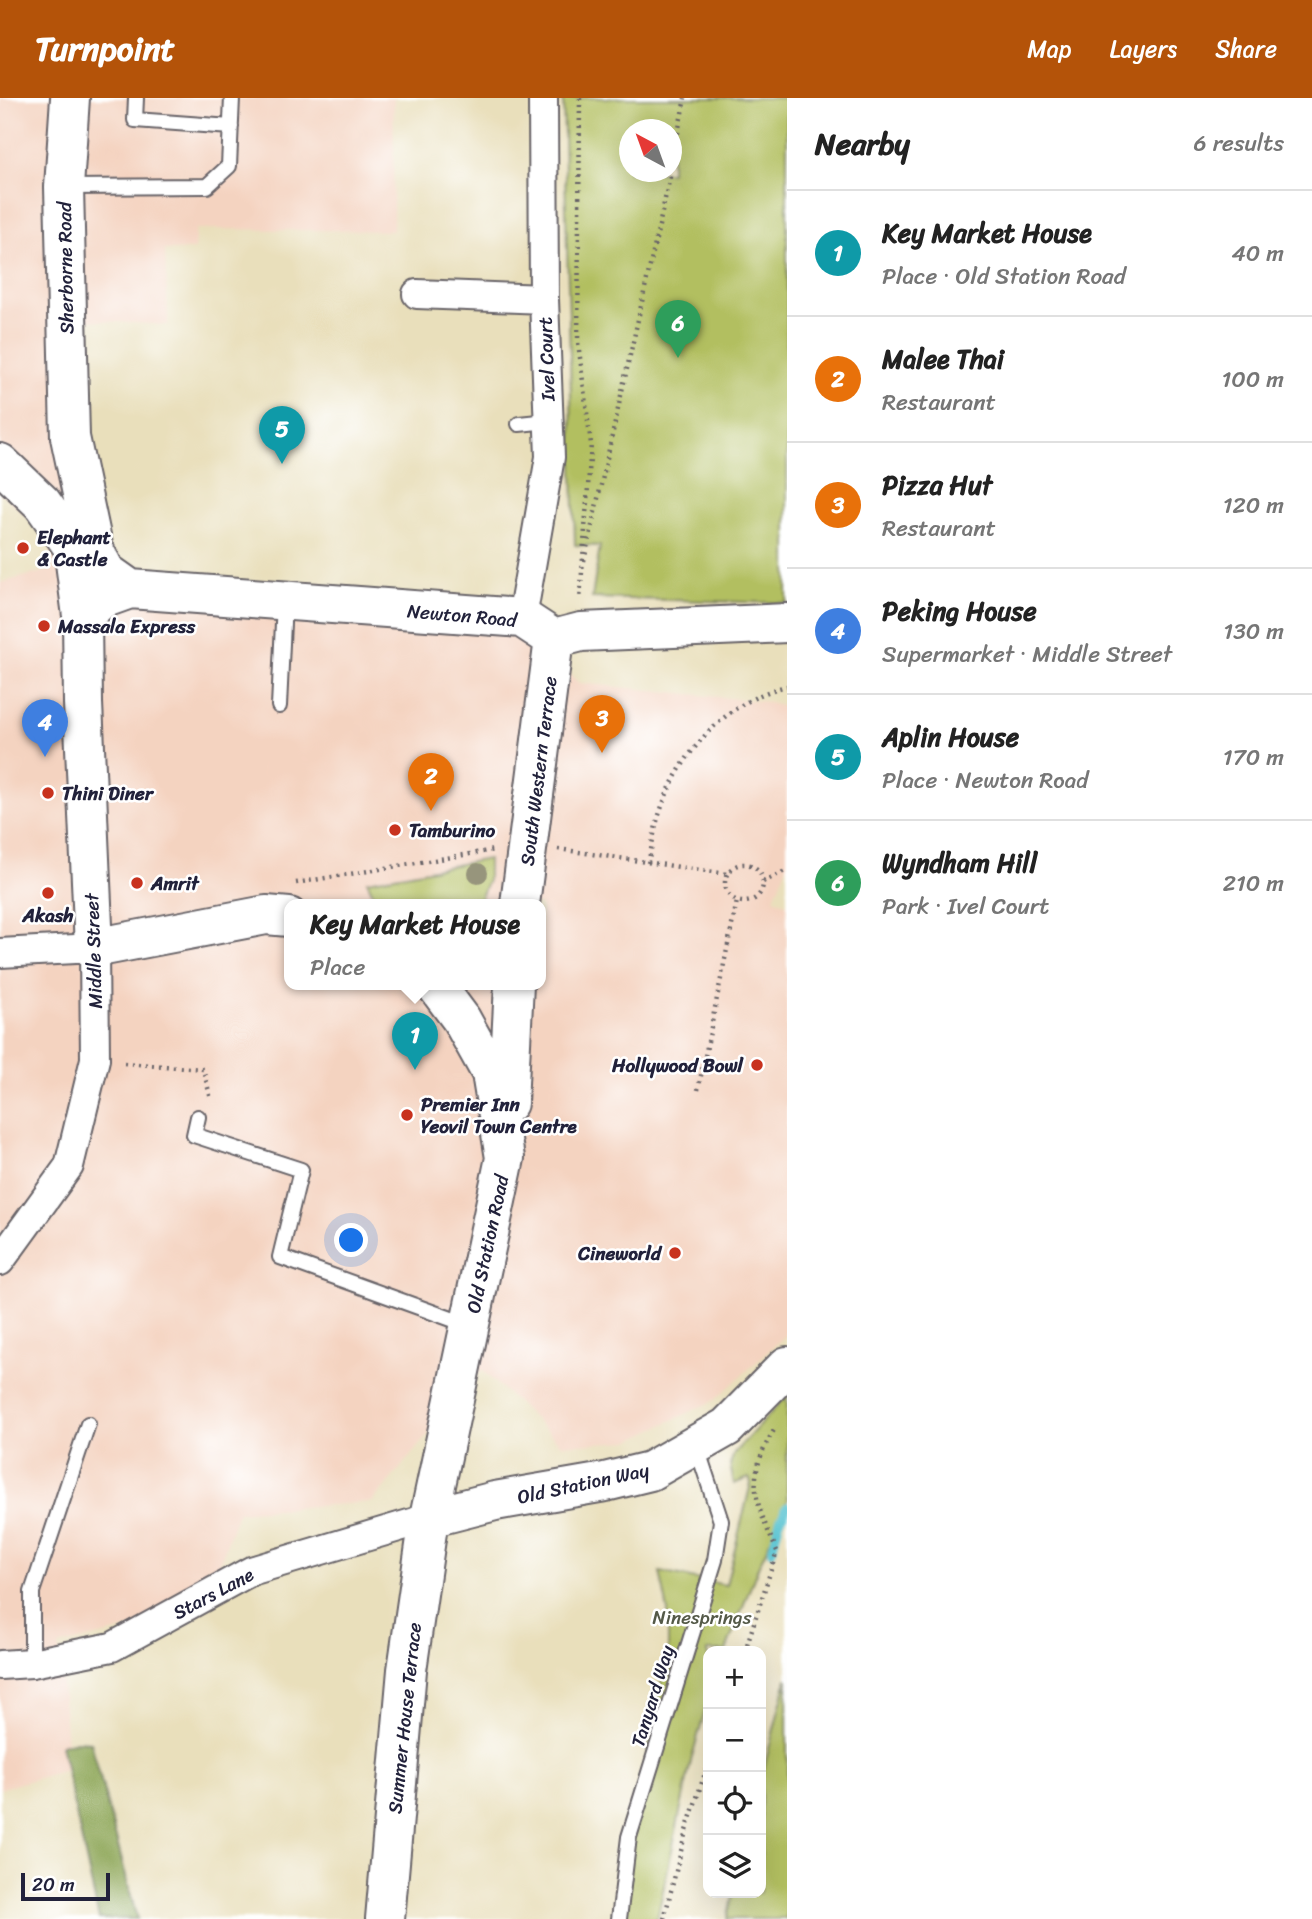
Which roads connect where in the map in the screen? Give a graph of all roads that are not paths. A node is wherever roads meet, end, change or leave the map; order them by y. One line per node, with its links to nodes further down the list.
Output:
1 (70, 98): 6 (street, Sherborne Road)
2 (136, 98): 5 (lane)
3 (232, 98): 5 (lane)
4 (543, 98): 8 (street, Ivel Court)
5 (231, 127): 6 (lane)
6 (64, 187): 11 (street, Sherborne Road)
7 (417, 294): 8 (street)
8 (544, 299): 9 (street, Ivel Court)
9 (548, 421): 10 (lane); 16 (street, Ivel Court)
10 (519, 424)
11 (69, 437): 12 (street); 13 (street, Sherborne Road)
12 (4, 466): 15 (street, Middle Street)
13 (130, 589): 14 (street, Newton Road); 15 (street)
14 (285, 601): 16 (street, Newton Road); 19 (lane)
15 (82, 616): 22 (street, Middle Street)
16 (522, 618): 18 (street, Newton Road)
17 (787, 623): 18 (street)
18 (568, 635): 20 (street, South Western Terrace)
19 (279, 706)
20 (521, 899)
21 (284, 904): 22 (street)
22 (94, 948): 23 (street); 28 (street, Middle Street)
23 (0, 953)
24 (439, 990): 27 (street, Old Station Road)
25 (514, 990): 27 (street)
26 (198, 1117): 29 (lane)
27 (505, 1158): 29 (street, Old Station Road)
28 (0, 1261)
29 (470, 1325): 33 (street, Old Station Road)
30 (787, 1366): 32 (street, Old Station Way)
31 (88, 1424): 34 (lane)
32 (696, 1447): 33 (street, Old Station Way); 37 (lane, Tanyard Way)
33 (429, 1518): 34 (street, Stars Lane); 36 (street, Summer House Terrace)
34 (32, 1663): 35 (street, Stars Lane)
35 (0, 1665)
36 (385, 1919)
37 (619, 1919)

